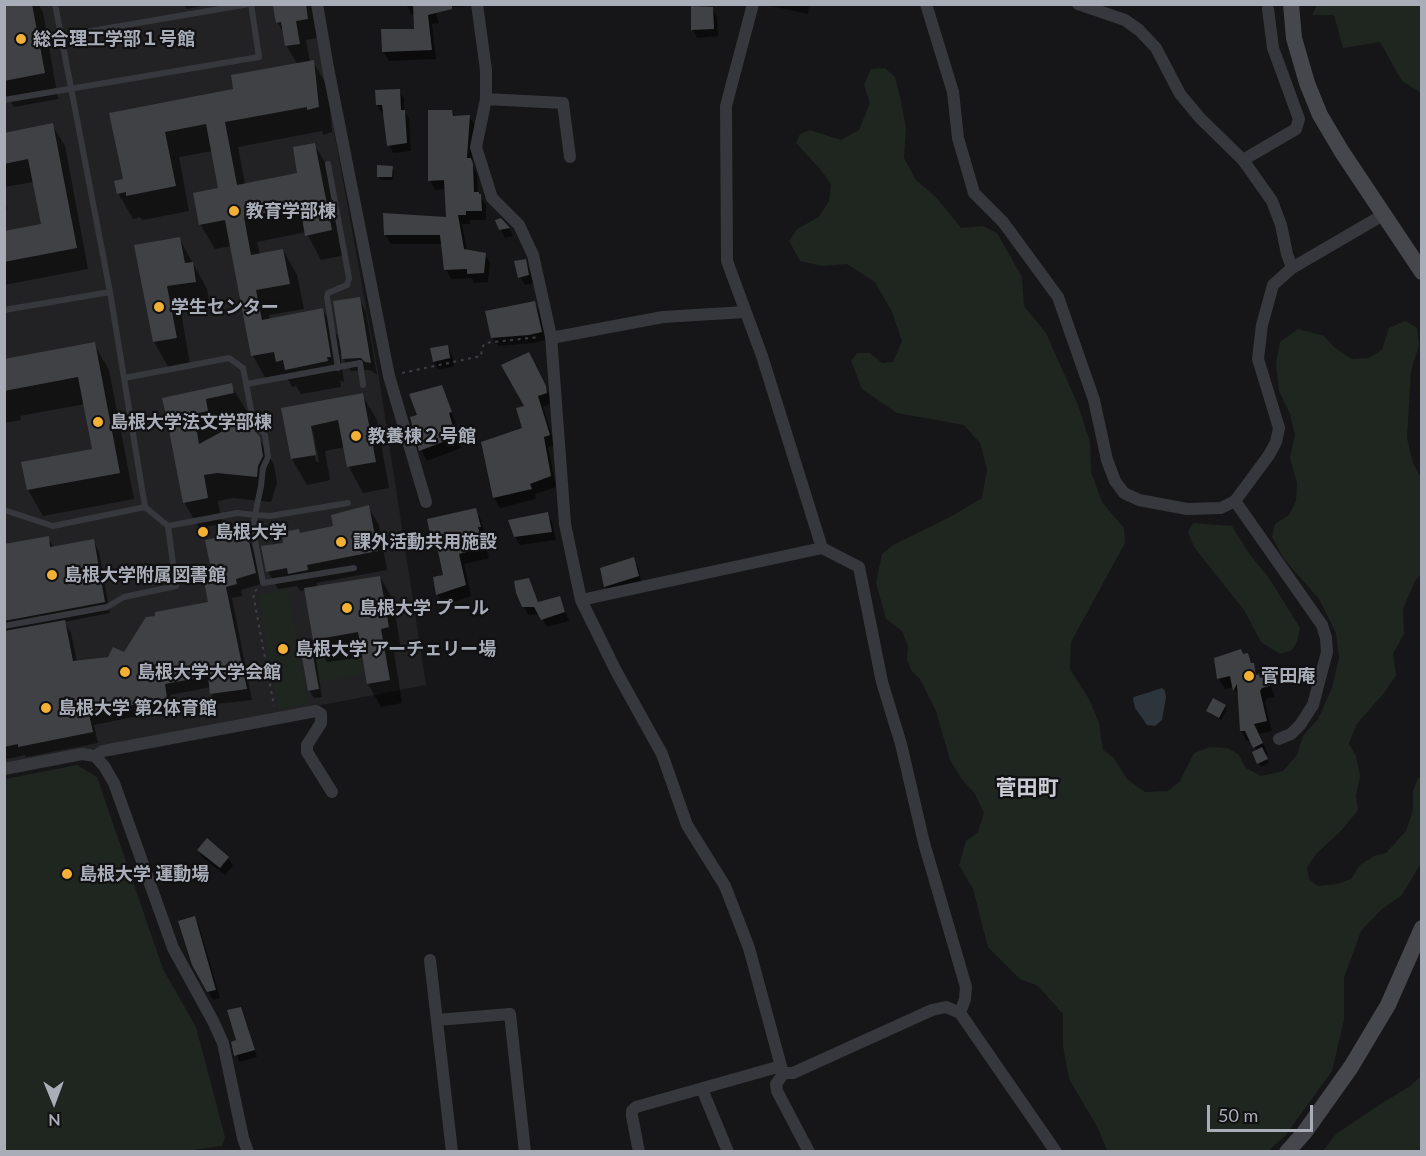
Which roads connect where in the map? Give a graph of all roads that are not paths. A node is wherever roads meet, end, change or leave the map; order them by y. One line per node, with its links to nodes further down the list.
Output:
1 (56, 4): 10 (lane)
2 (250, 4): 10 (lane); 11 (lane)
3 (317, 4): 29 (street)
4 (477, 4): 12 (street)
5 (753, 4): 22 (street)
6 (926, 4): 28 (street)
7 (1078, 4): 15 (street)
8 (1291, 4): 17 (street)
9 (1268, 9): 15 (street)
10 (62, 36): 11 (lane)
11 (72, 88): 13 (lane); 20 (lane)
12 (486, 99): 14 (street); 23 (street)
13 (4, 100)
14 (570, 157)
15 (1244, 160): 18 (street)
16 (328, 164): 24 (lane)
17 (1383, 215): 18 (street); 19 (street)
18 (1292, 268): 28 (street)
19 (1422, 272)
20 (110, 292): 21 (lane); 25 (lane)
21 (4, 310)
22 (745, 312): 23 (street); 35 (street)
23 (551, 337): 37 (street)
24 (338, 368): 26 (lane); 27 (lane)
25 (124, 378): 26 (lane); 31 (lane)
26 (247, 384): 33 (lane)
27 (363, 385)
28 (1235, 501): 39 (street)
29 (426, 502)
30 (348, 503): 33 (lane)
31 (145, 507): 32 (lane); 34 (lane)
32 (4, 510)
33 (255, 515): 34 (lane); 36 (lane)
34 (168, 526): 38 (lane)
35 (822, 548): 37 (street); 45 (street)
36 (354, 568)
37 (581, 600): 47 (street)
38 (4, 626)
39 (1279, 739)
40 (95, 756): 41 (street); 42 (street); 49 (street)
41 (4, 769)
42 (332, 792)
43 (1422, 928): 56 (street)
44 (430, 960): 46 (street)
45 (960, 1013): 47 (street); 55 (street)
46 (437, 1020): 50 (street); 51 (street)
47 (782, 1069): 48 (street); 54 (street)
48 (702, 1089): 52 (street); 53 (street)
49 (248, 1152)
50 (452, 1152)
51 (525, 1152)
52 (639, 1152)
53 (728, 1152)
54 (809, 1152)
55 (1056, 1152)
56 (1287, 1152)

